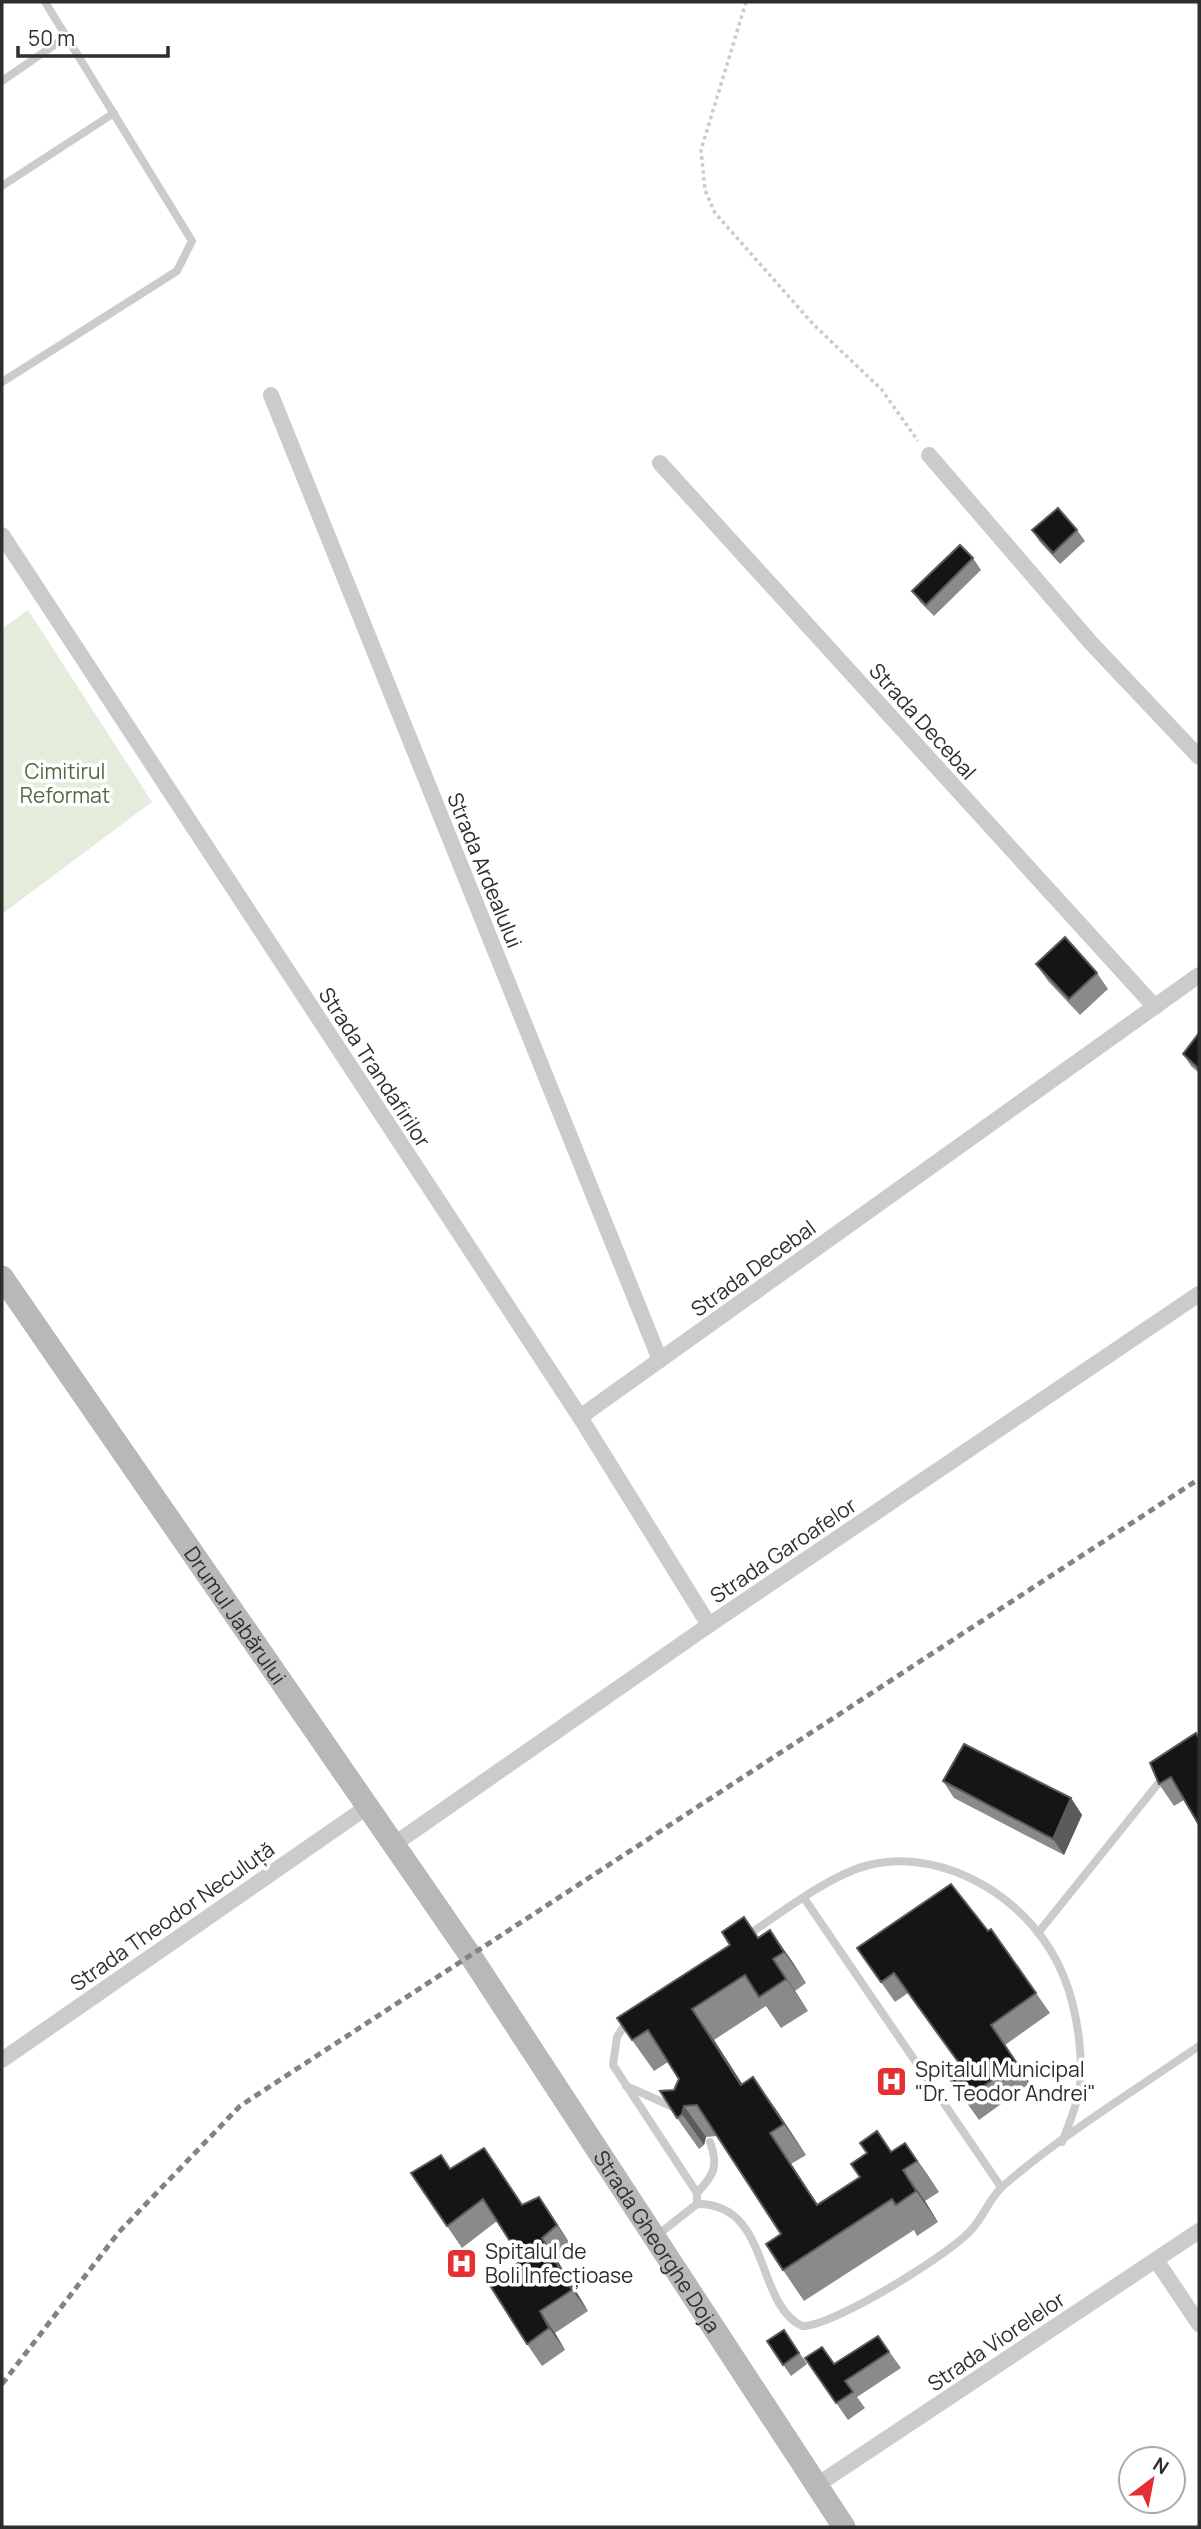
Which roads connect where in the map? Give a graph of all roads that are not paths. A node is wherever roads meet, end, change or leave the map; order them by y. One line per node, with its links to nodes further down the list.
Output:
1 (45, 2): 2 (lane)
2 (66, 37): 3 (lane); 4 (lane)
3 (2, 81)
4 (114, 113): 5 (lane); 6 (lane)
5 (2, 186)
6 (2, 382)
7 (271, 395): 16 (street, Strada Ardealului)
8 (929, 455): 11 (street)
9 (660, 463): 13 (street, Strada Decebal)
10 (2, 536): 17 (street, Strada Trandafirilor)
11 (1199, 757)
12 (1199, 975): 13 (street, Strada Decebal)
13 (1155, 1007): 16 (street, Strada Decebal)
14 (2, 1277): 20 (main road, Drumul Jabărului)
15 (1199, 1294): 18 (street, Strada Garoafelor)
16 (660, 1360): 17 (street, Strada Decebal)
17 (580, 1417): 18 (street, Strada Trandafirilor)
18 (709, 1625): 21 (street, Strada Garoafelor)
19 (1174, 1763): 23 (lane)
20 (366, 1807): 21 (main road, Drumul Jabărului); 28 (street, Strada Theodor Neculuță)
21 (393, 1846): 25 (main road, Drumul Jabărului)
22 (804, 1898): 23 (lane); 24 (lane); 33 (lane)
23 (1038, 1933): 32 (lane)
24 (735, 1943)
25 (470, 1955): 37 (main road, Strada Gheorghe Doja)
26 (633, 2011): 29 (lane)
27 (1199, 2046): 32 (lane)
28 (2, 2060)
29 (626, 2086): 30 (lane); 34 (lane)
30 (693, 2116)
31 (710, 2142): 34 (lane)
32 (1062, 2142): 33 (lane)
33 (1000, 2187): 35 (lane)
34 (697, 2193): 35 (lane)
35 (697, 2204): 37 (lane)
36 (1199, 2231): 38 (street, Strada Viorelelor)
37 (655, 2238): 40 (main road, Strada Gheorghe Doja)
38 (1156, 2260): 39 (street); 40 (street, Strada Viorelelor)
39 (1199, 2324)
40 (817, 2485): 41 (main road, Strada Gheorghe Doja)
41 (844, 2527)

